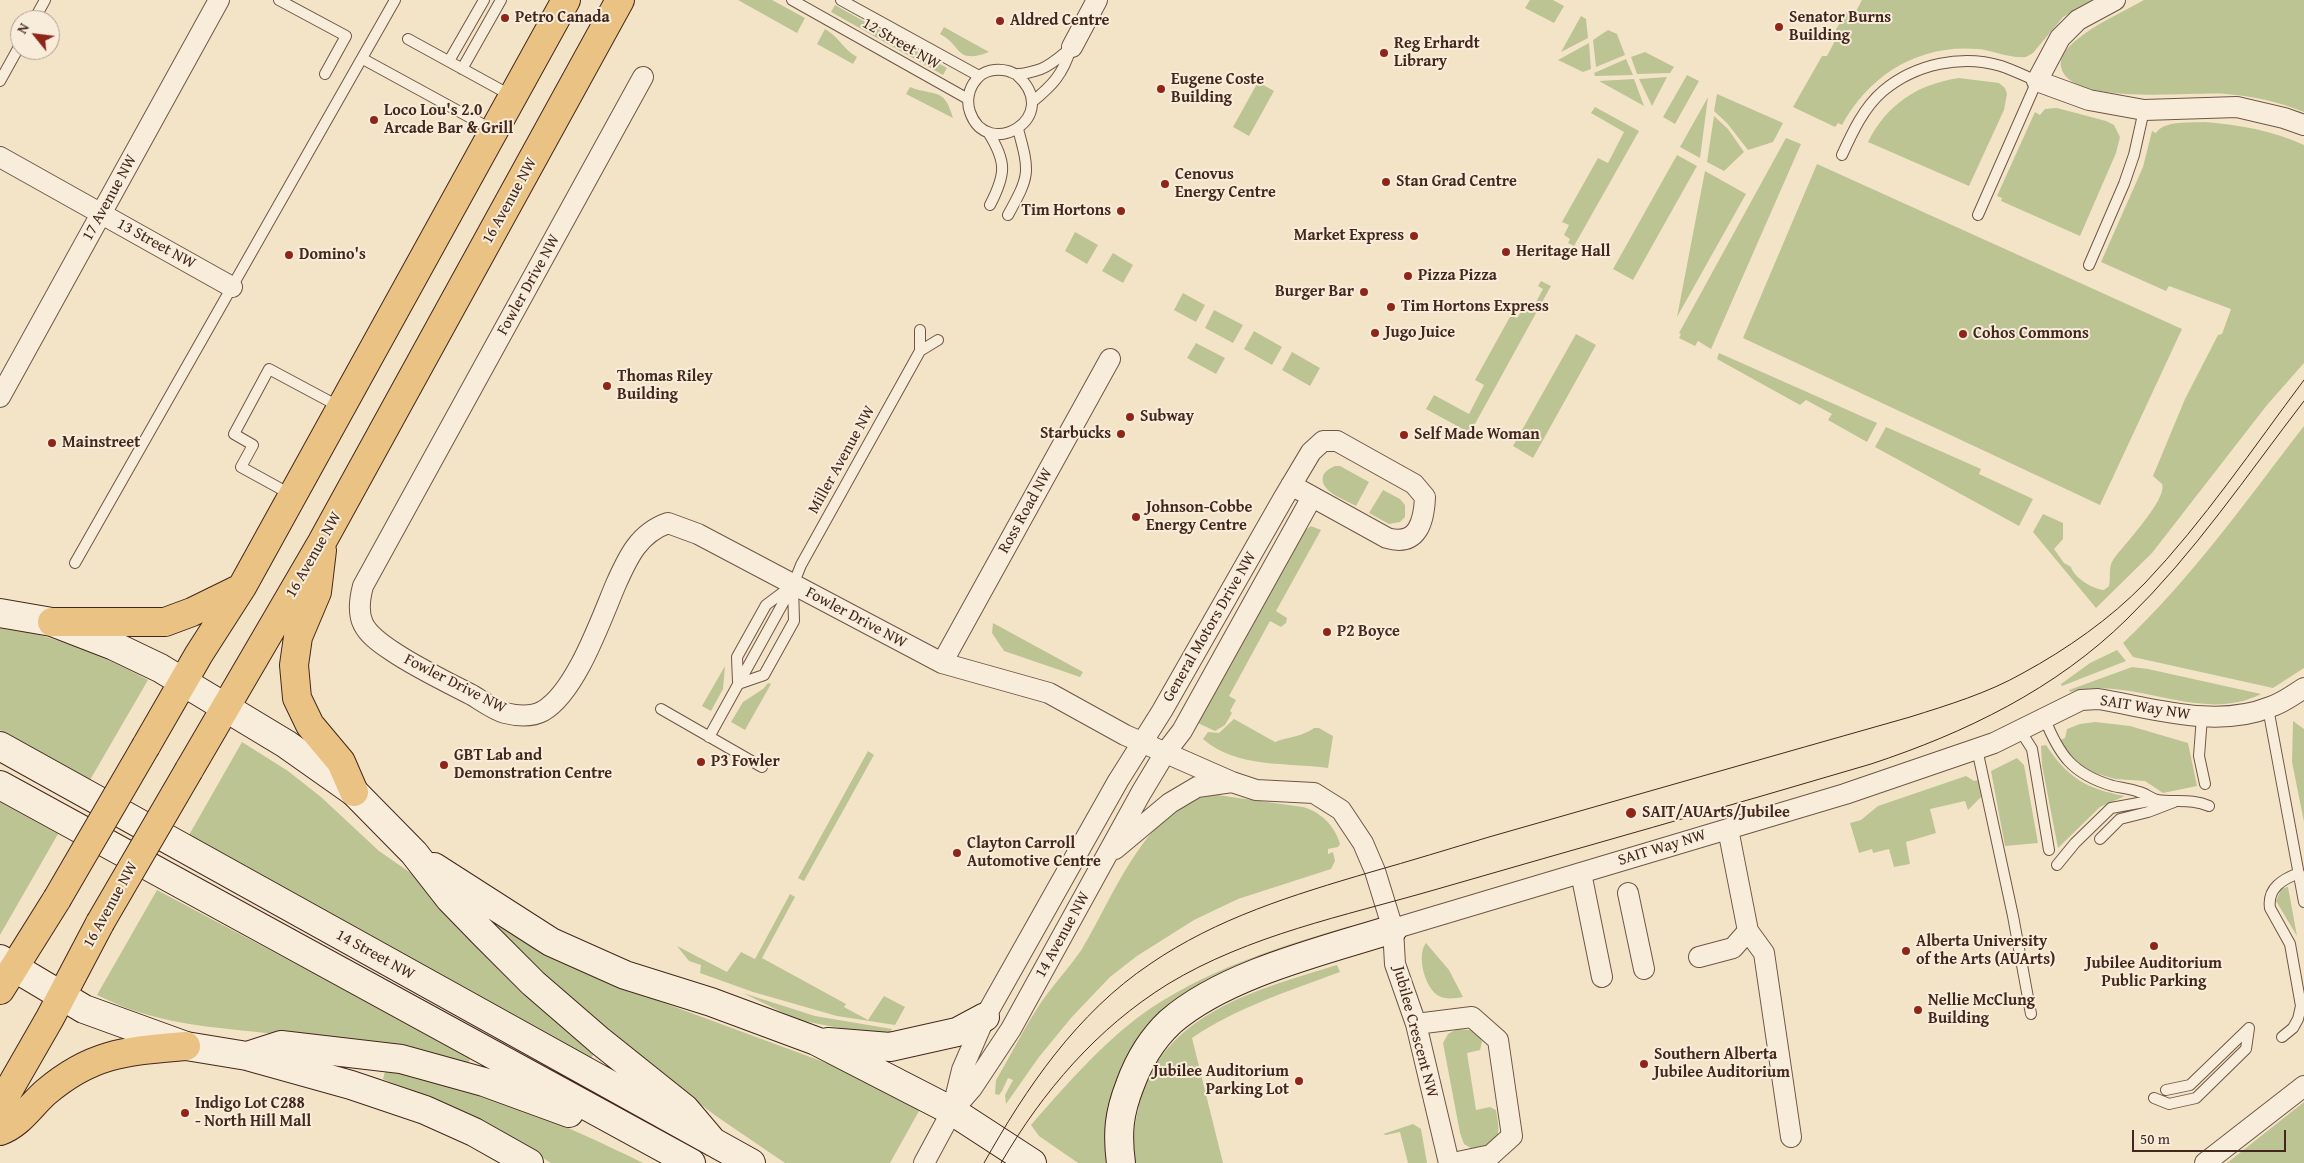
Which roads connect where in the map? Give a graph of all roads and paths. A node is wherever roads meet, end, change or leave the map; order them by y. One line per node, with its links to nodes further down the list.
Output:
1 (219, 0): 35 (street, 17 Avenue NW)
2 (279, 0): 18 (lane)
3 (395, 0): 14 (lane)
4 (484, 0): 16 (lane)
5 (502, 0): 17 (lane)
6 (566, 0): 24 (highway)
7 (620, 0): 49 (highway, 16 Avenue NW)
8 (792, 0): 25 (lane, 12 Street NW)
9 (841, 0): 20 (lane, 12 Street NW)
10 (1097, 0): 13 (street)
11 (2115, 0): 22 (street)
12 (408, 39): 16 (lane)
13 (1072, 47): 19 (lane); 26 (lane)
14 (363, 59): 30 (lane); 39 (lane)
15 (11, 60): 23 (lane)
16 (449, 61): 17 (lane)
17 (462, 68): 24 (lane)
18 (325, 74)
19 (1017, 75): 20 (lane); 26 (lane)
20 (979, 76): 25 (lane)
21 (643, 77): 51 (street, Fowler Drive NW)
22 (2037, 80): 27 (street); 32 (lane); 37 (lane)
23 (0, 81)
24 (513, 96): 30 (highway)
25 (968, 99): 31 (lane)
26 (1032, 102): 29 (lane)
27 (2144, 110): 28 (street); 38 (lane)
28 (2304, 125)
29 (1018, 129): 31 (lane); 36 (lane)
30 (494, 130): 45 (highway)
31 (988, 132): 34 (lane)
32 (1842, 155)
33 (0, 158): 35 (street, 13 Street NW)
34 (990, 205)
35 (102, 213): 39 (street, 13 Street NW); 44 (street, 17 Avenue NW)
36 (1008, 215)
37 (1978, 215)
38 (2089, 264)
39 (232, 287): 50 (lane)
40 (920, 330): 42 (lane, Miller Avenue NW)
41 (938, 340): 42 (lane, Miller Avenue NW)
42 (920, 351): 51 (lane, Miller Avenue NW)
43 (1110, 359): 55 (street, Ross Road NW)
44 (0, 396)
45 (341, 408): 47 (highway); 47 (lane)
46 (1291, 485): 48 (street, General Motors Drive NW); 48 (street, General Motors Drive NW); 66 (street, General Motors Drive NW)
47 (292, 496): 52 (highway)
48 (1312, 497): 69 (street, General Motors Drive NW)
49 (322, 542): 59 (highway, 16 Avenue NW); 74 (highway)
50 (75, 563)
51 (793, 585): 55 (street, Fowler Drive NW); 57 (lane); 57 (lane)
52 (242, 587): 54 (highway); 56 (highway)
53 (0, 613): 54 (main road)
54 (52, 622): 56 (main road)
55 (942, 663): 66 (street, Fowler Drive NW)
56 (183, 681): 59 (main road); 91 (highway, bridge)
57 (738, 684): 65 (lane)
58 (2304, 688): 60 (street, SAIT Way NW)
59 (226, 707): 74 (main road); 95 (highway, 16 Avenue NW, bridge)
60 (2268, 708): 62 (street, SAIT Way NW); 85 (lane)
61 (661, 709): 65 (lane)
62 (2202, 716): 63 (street, SAIT Way NW); 72 (lane)
63 (2044, 717): 64 (street, SAIT Way NW); 75 (lane)
64 (2020, 730): 68 (street, SAIT Way NW); 80 (lane)
65 (709, 737): 70 (lane)
66 (1141, 742): 69 (street); 97 (street, 14 Avenue NW)
67 (0, 746): 111 (main road, 14 Street NW)
68 (1977, 749): 78 (street, SAIT Way NW); 96 (lane)
69 (1165, 753): 71 (street); 82 (street, 14 Avenue NW)
70 (762, 767)
71 (1232, 782): 82 (street); 88 (street)
72 (2205, 784)
73 (0, 785): 108 (main road, 14 Street NW)
74 (354, 792): 81 (main road)
75 (2155, 800): 76 (lane); 83 (lane)
76 (2177, 800): 77 (lane); 79 (lane)
77 (2209, 806)
78 (1728, 829): 84 (street, SAIT Way NW); 89 (street)
79 (2100, 839)
80 (2049, 850)
81 (414, 854): 100 (main road); 111 (main road)
82 (1105, 857): 107 (street, 14 Avenue NW)
83 (2057, 865)
84 (1582, 872): 88 (street, SAIT Way NW); 93 (street)
85 (2299, 874): 87 (lane); 99 (lane)
86 (1628, 893): 92 (street)
87 (2304, 902)
88 (1393, 929): 98 (street, Jubilee Crescent NW); 117 (main road)
89 (1748, 930): 90 (street); 110 (street)
90 (1699, 957)
91 (8, 963): 94 (highway); 95 (main road)
92 (1644, 968)
93 (1602, 978)
94 (0, 990)
95 (62, 996): 101 (main road); 106 (highway, 16 Avenue NW)
96 (2031, 1014)
97 (985, 1017): 100 (main road); 107 (street, 14 Avenue NW)
98 (1416, 1024): 118 (street, Jubilee Crescent NW); 119 (street)
99 (2282, 1037)
100 (816, 1041): 107 (main road)
101 (186, 1046): 102 (main road); 109 (highway)
102 (247, 1056): 108 (main road); 112 (main road)
103 (2304, 1086): 120 (street)
104 (2166, 1090): 105 (lane)
105 (2154, 1098)
106 (0, 1105)
107 (952, 1111): 115 (street, 14 Avenue NW); 116 (main road)
108 (601, 1114): 113 (main road, 14 Street NW)
109 (0, 1132)
110 (1791, 1137)
111 (713, 1142): 114 (main road, 14 Street NW)
112 (529, 1163)
113 (691, 1163)
114 (751, 1163)
115 (924, 1163)
116 (1032, 1163)
117 (1121, 1163)
118 (1449, 1163)
119 (1454, 1163)
120 (2205, 1163)

